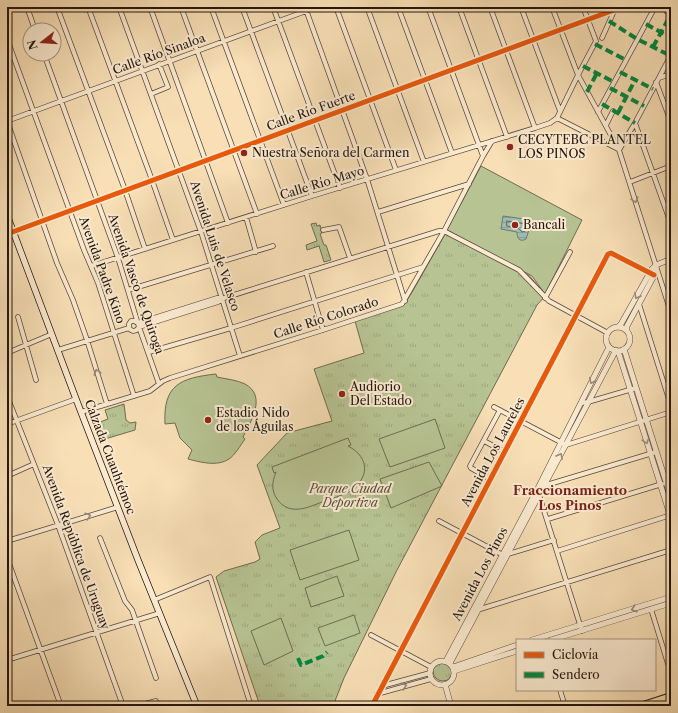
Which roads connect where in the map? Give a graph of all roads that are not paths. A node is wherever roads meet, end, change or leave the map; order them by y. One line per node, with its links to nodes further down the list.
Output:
1 (27, 7): 28 (street)
2 (57, 7): 50 (street)
3 (88, 7): 48 (street)
4 (119, 7): 42 (street, Avenida Luis de Velasco)
5 (150, 7): 38 (street)
6 (181, 7): 36 (street)
7 (212, 7): 34 (street)
8 (242, 7): 30 (street)
9 (273, 7): 27 (street)
10 (317, 7): 24 (street, Calle Río Sinaloa)
11 (336, 7): 53 (street)
12 (367, 7): 49 (street)
13 (398, 7): 46 (street)
14 (428, 7): 43 (street)
15 (459, 7): 39 (street)
16 (490, 7): 35 (street)
17 (521, 7): 33 (street)
18 (552, 7): 29 (street)
19 (583, 7): 26 (street)
20 (622, 7): 23 (street, Calle Río Fuerte)
21 (655, 7): 58 (street)
22 (669, 7): 25 (street)
23 (615, 8): 26 (street, Calle Río Fuerte); 31 (street)
24 (306, 9): 27 (street, Calle Río Sinaloa); 55 (street)
25 (667, 12)
26 (588, 20): 29 (street, Calle Río Fuerte); 45 (street)
27 (278, 21): 30 (street, Calle Río Sinaloa); 60 (street)
28 (32, 22)
29 (561, 30): 33 (street, Calle Río Fuerte); 45 (street)
30 (251, 31): 34 (street, Calle Río Sinaloa); 66 (street)
31 (602, 38)
32 (7, 39): 54 (street, Avenida Padre Kino)
33 (533, 40): 35 (street, Calle Río Fuerte); 56 (street)
34 (224, 41): 36 (street, Calle Río Sinaloa); 68 (street)
35 (506, 50): 39 (street, Calle Río Fuerte); 65 (street)
36 (197, 51): 38 (street, Calle Río Sinaloa); 71 (street)
37 (671, 55): 47 (street)
38 (170, 60): 41 (street, Calle Río Sinaloa); 75 (street)
39 (479, 60): 43 (street, Calle Río Fuerte); 67 (street)
40 (47, 62): 52 (street, Avenida Vasco de Quiroga)
41 (159, 64): 42 (street, Calle Río Sinaloa); 51 (street)
42 (143, 70): 48 (street, Calle Río Sinaloa); 51 (street, Avenida Luis de Velasco)
43 (452, 70): 46 (street, Calle Río Fuerte); 70 (street)
44 (671, 74): 47 (street)
45 (578, 75): 56 (street); 58 (street)
46 (424, 80): 49 (street, Calle Río Fuerte); 73 (street)
47 (658, 80): 62 (street); 63 (street)
48 (116, 81): 50 (street, Calle Río Sinaloa); 82 (street)
49 (397, 90): 53 (street, Calle Río Fuerte); 76 (street)
50 (88, 91): 52 (street, Calle Río Sinaloa); 86 (street)
51 (151, 94): 78 (street, Avenida Luis de Velasco)
52 (61, 100): 54 (street, Calle Río Sinaloa); 88 (street, Avenida Vasco de Quiroga)
53 (370, 100): 55 (street, Calle Río Fuerte); 79 (street)
54 (34, 110): 61 (street, Calle Río Sinaloa); 90 (street, Avenida Padre Kino)
55 (343, 110): 60 (street, Calle Río Fuerte); 81 (street)
56 (560, 111): 59 (street)
57 (613, 111): 64 (street)
58 (598, 112): 64 (street)
59 (557, 118): 65 (street, Calle Río Mayo); 72 (street)
60 (315, 120): 66 (street, Calle Río Fuerte); 85 (street)
61 (7, 121): 95 (street)
62 (671, 122)
63 (635, 124): 72 (street); 80 (street)
64 (606, 126): 72 (street)
65 (535, 128): 67 (street, Calle Río Mayo)
66 (288, 129): 68 (street, Calle Río Fuerte); 87 (street)
67 (507, 137): 69 (street, Calle Río Mayo)
68 (260, 140): 71 (street, Calle Río Fuerte); 89 (street)
69 (492, 141): 70 (street, Calle Río Mayo); 74 (street)
70 (480, 145): 73 (street, Calle Río Mayo); 74 (street)
71 (233, 150): 75 (street, Calle Río Fuerte); 92 (street)
72 (619, 150): 83 (street)
73 (452, 153): 76 (street, Calle Río Mayo)
74 (483, 156): 84 (street)
75 (206, 160): 78 (street, Calle Río Fuerte); 96 (street)
76 (424, 162): 79 (street, Calle Río Mayo)
77 (671, 166): 80 (street)
78 (179, 170): 82 (street, Calle Río Fuerte); 101 (street, Avenida Luis de Velasco)
79 (396, 170): 81 (street, Calle Río Mayo)
80 (653, 173): 83 (street); 97 (street)
81 (367, 179): 85 (street, Calle Río Mayo); 91 (street)
82 (152, 180): 86 (street, Calle Río Fuerte); 103 (street)
83 (630, 182): 113 (street, one-way to 113)
84 (468, 184): 91 (street); 99 (street)
85 (340, 188): 87 (street, Calle Río Mayo)
86 (125, 190): 88 (street, Calle Río Fuerte); 106 (street)
87 (312, 196): 89 (street, Calle Río Mayo)
88 (97, 200): 90 (street, Calle Río Fuerte); 109 (street, Avenida Vasco de Quiroga)
89 (284, 205): 92 (street, Calle Río Mayo)
90 (70, 211): 95 (street, Calle Río Fuerte); 114 (street, Avenida Padre Kino)
91 (378, 212): 105 (street)
92 (257, 214): 94 (street, Calle Río Mayo)
93 (7, 215): 100 (main road, Calzada Cuauhtémoc)
94 (246, 217): 96 (street, Calle Río Mayo); 107 (street)
95 (42, 221): 100 (street, Calle Río Fuerte); 139 (street)
96 (228, 223): 101 (street, Calle Río Mayo)
97 (671, 224)
98 (323, 230): 110 (street)
99 (444, 231): 105 (street); 115 (street); 122 (street)
100 (13, 232): 102 (street, Calle Río Fuerte); 138 (main road, Calzada Cuauhtémoc)
101 (201, 232): 103 (street, Calle Río Mayo); 112 (street, Avenida Luis de Velasco)
102 (7, 234)
103 (173, 240): 106 (street, Calle Río Mayo)
104 (273, 246): 107 (street)
105 (388, 246): 110 (street); 118 (street)
106 (145, 249): 109 (street, Calle Río Mayo)
107 (256, 252): 112 (street)
108 (570, 252): 122 (street)
109 (118, 258): 114 (street, Calle Río Mayo); 119 (street, Avenida Vasco de Quiroga)
110 (350, 258): 116 (street)
111 (671, 259): 113 (street)
112 (211, 265): 119 (street); 123 (street, Avenida Luis de Velasco)
113 (656, 265): 117 (street); 121 (street)
114 (91, 266): 136 (street, Avenida Padre Kino)
115 (424, 267): 118 (street); 125 (street)
116 (306, 272): 123 (street); 124 (street)
117 (652, 274): 126 (street); 128 (street, Avenida Los Laureles); 131 (street, one-way to 131)
118 (397, 275): 124 (street); 125 (street)
119 (128, 290): 130 (street, Avenida Vasco de Quiroga)
120 (671, 294): 121 (street)
121 (666, 296): 127 (street)
122 (545, 298): 128 (street)
123 (223, 299): 130 (street); 133 (street, Avenida Luis de Velasco)
124 (314, 301): 133 (street); 134 (street)
125 (405, 301): 134 (street, Calle Río Colorado)
126 (639, 304): 135 (street); 158 (street)
127 (671, 313)
128 (576, 316): 137 (street); 165 (street, Avenida Los Laureles)
129 (18, 317): 140 (street)
130 (138, 325): 132 (street); 132 (street); 145 (street, Avenida Vasco de Quiroga)
131 (618, 327): 135 (street); 137 (street)
132 (129, 328): 136 (street)
133 (231, 328): 145 (street); 147 (street, Avenida Luis de Velasco)
134 (323, 330): 147 (street, Calle Río Colorado)
135 (627, 331): 142 (street)
136 (114, 332): 139 (street); 153 (street, Avenida Padre Kino)
137 (608, 333): 141 (street)
138 (52, 334): 140 (street); 143 (main road, Calzada Cuauhtémoc)
139 (87, 340): 143 (street); 157 (street, one-way to 139)
140 (27, 344): 146 (street); 148 (street)
141 (609, 347): 144 (street); 156 (street, Avenida Los Pinos, one-way to 156)
142 (624, 349): 144 (street); 150 (street)
143 (58, 350): 154 (main road, Calzada Cuauhtémoc)
144 (617, 350): 151 (street); 155 (street, Avenida Los Pinos)
145 (149, 352): 149 (street, Avenida Vasco de Quiroga)
146 (7, 353)
147 (240, 356): 149 (street, Calle Río Colorado)
148 (36, 380)
149 (159, 384): 153 (street, Calle Río Colorado)
150 (636, 388): 151 (street); 163 (street)
151 (630, 389): 155 (street); 166 (street)
152 (7, 396): 164 (street, Avenida República de Uruguay)
153 (134, 396): 157 (street, Calle Río Colorado)
154 (76, 399): 161 (main road, Calzada Cuauhtémoc); 164 (street)
155 (588, 402): 156 (street); 170 (street, Avenida Los Pinos)
156 (581, 403): 169 (street, Avenida Los Pinos)
157 (107, 404): 161 (street, Calle Río Colorado)
158 (671, 406)
159 (494, 407): 160 (street)
160 (500, 410): 165 (street); 168 (street)
161 (81, 412): 181 (main road, Calzada Cuauhtémoc)
162 (671, 412): 163 (street)
163 (646, 420): 166 (street); 172 (street)
164 (17, 421): 167 (street); 174 (street, Avenida República de Uruguay)
165 (521, 421): 169 (street); 171 (street, Avenida Los Laureles)
166 (640, 422): 170 (street); 173 (street, one-way to 173)
167 (7, 424)
168 (484, 441): 171 (street); 176 (street)
169 (560, 442): 170 (street); 178 (street, Avenida Los Pinos)
170 (566, 445): 178 (street, Avenida Los Pinos, one-way to 170)
171 (505, 452): 176 (street, Avenida Los Laureles)
172 (656, 452): 173 (street); 177 (street)
173 (650, 454): 177 (street); 178 (street)
174 (34, 464): 175 (street); 185 (street, Avenida República de Uruguay)
175 (7, 476)
176 (490, 479): 186 (street, Avenida Los Laureles)
177 (663, 483): 180 (street); 182 (street); 183 (street)
178 (541, 485): 179 (street, Avenida Los Pinos)
179 (537, 493): 183 (street); 192 (street, Avenida Los Pinos); 193 (street, Avenida Los Pinos)
180 (671, 498)
181 (118, 507): 185 (street, one-way to 181); 197 (main road, Calzada Cuauhtémoc)
182 (671, 516): 191 (street)
183 (548, 519): 188 (street)
184 (439, 521): 186 (street)
185 (58, 525): 189 (street); 205 (street, Avenida República de Uruguay)
186 (462, 533): 192 (street); 211 (street, Avenida Los Laureles)
187 (100, 538): 203 (street)
188 (554, 540): 191 (street); 193 (street)
189 (7, 542)
190 (671, 550): 195 (street)
191 (558, 551): 195 (street)
192 (501, 554): 193 (street); 201 (street, Avenida Los Pinos)
193 (508, 554): 200 (street, Avenida Los Pinos)
194 (7, 558): 210 (street)
195 (568, 583): 200 (street); 204 (street)
196 (671, 597): 204 (street, one-way to 204)
197 (154, 600): 202 (main road, Calzada Cuauhtémoc); 230 (street)
198 (671, 603): 199 (street)
199 (651, 609): 204 (street); 214 (street)
200 (477, 610): 201 (street); 215 (street, Avenida Los Pinos)
201 (471, 612): 215 (street, Avenida Los Pinos)
202 (160, 613): 203 (street); 229 (main road, Calzada Cuauhtémoc)
203 (136, 620): 205 (street); 218 (street)
204 (581, 628): 207 (street); 208 (street)
205 (97, 632): 210 (street); 227 (street, Avenida República de Uruguay)
206 (371, 635): 211 (street)
207 (543, 638)
208 (553, 639)
209 (516, 645): 215 (street)
210 (41, 649): 213 (street); 226 (street)
211 (400, 651): 216 (street); 220 (street, Avenida Los Laureles)
212 (516, 651): 215 (street)
213 (7, 660)
214 (668, 664)
215 (451, 665): 216 (street); 219 (street)
216 (431, 667): 217 (street)
217 (431, 676): 219 (street); 220 (street); 222 (street, one-way to 217)
218 (156, 678)
219 (445, 684): 232 (street)
220 (382, 686): 222 (street, Avenida Los Laureles)
221 (560, 691): 233 (street)
222 (377, 694): 231 (street, Avenida Los Laureles)
223 (671, 696): 234 (main road)
224 (156, 701): 228 (street)
225 (671, 703): 235 (main road)
226 (61, 706)
227 (124, 706)
228 (137, 706)
229 (197, 706)
230 (251, 706)
231 (372, 706)
232 (452, 706)
233 (565, 706)
234 (640, 706)
235 (661, 706)

